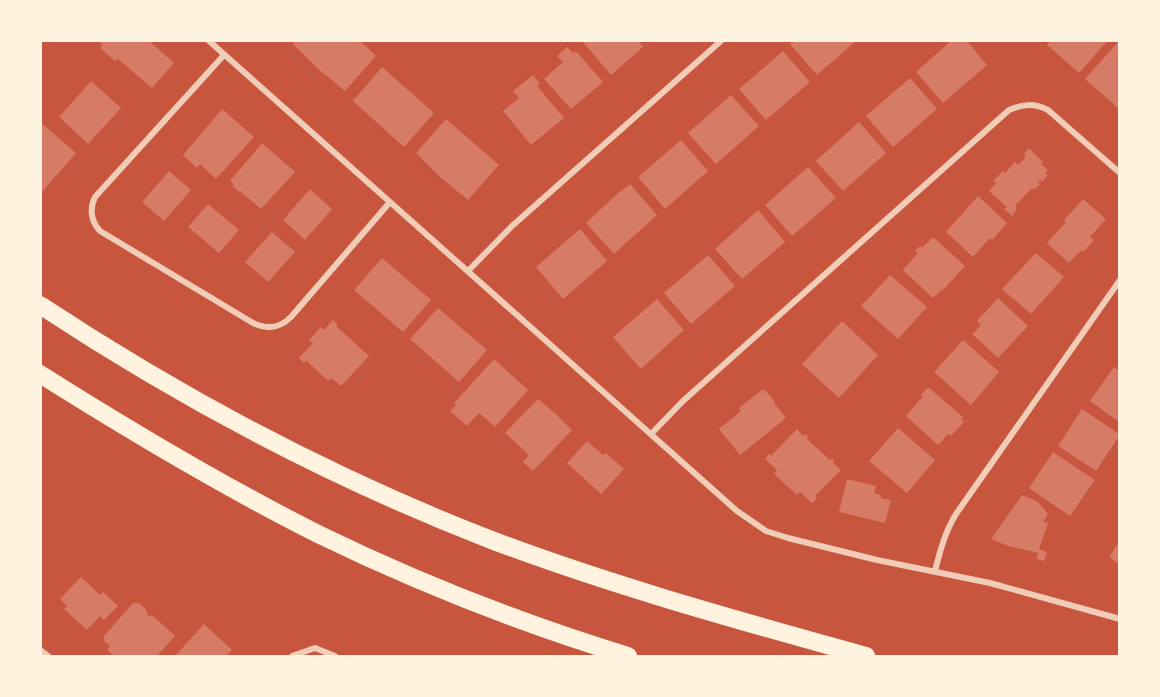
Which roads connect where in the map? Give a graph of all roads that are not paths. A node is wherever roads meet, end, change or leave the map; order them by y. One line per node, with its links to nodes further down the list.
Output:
1 (208, 40): 3 (street)
2 (722, 40): 6 (street)
3 (224, 55): 5 (street); 5 (street)
4 (1119, 173): 10 (street)
5 (390, 202): 6 (street)
6 (468, 272): 10 (street)
7 (1119, 280): 11 (street)
8 (40, 305): 18 (highway)
9 (40, 374): 17 (highway)
10 (651, 434): 11 (street)
11 (935, 571): 12 (street)
12 (1119, 619)
13 (40, 650): 14 (street)
14 (48, 657)
15 (292, 657): 16 (street)
16 (335, 657)
17 (628, 657)
18 (866, 657)

